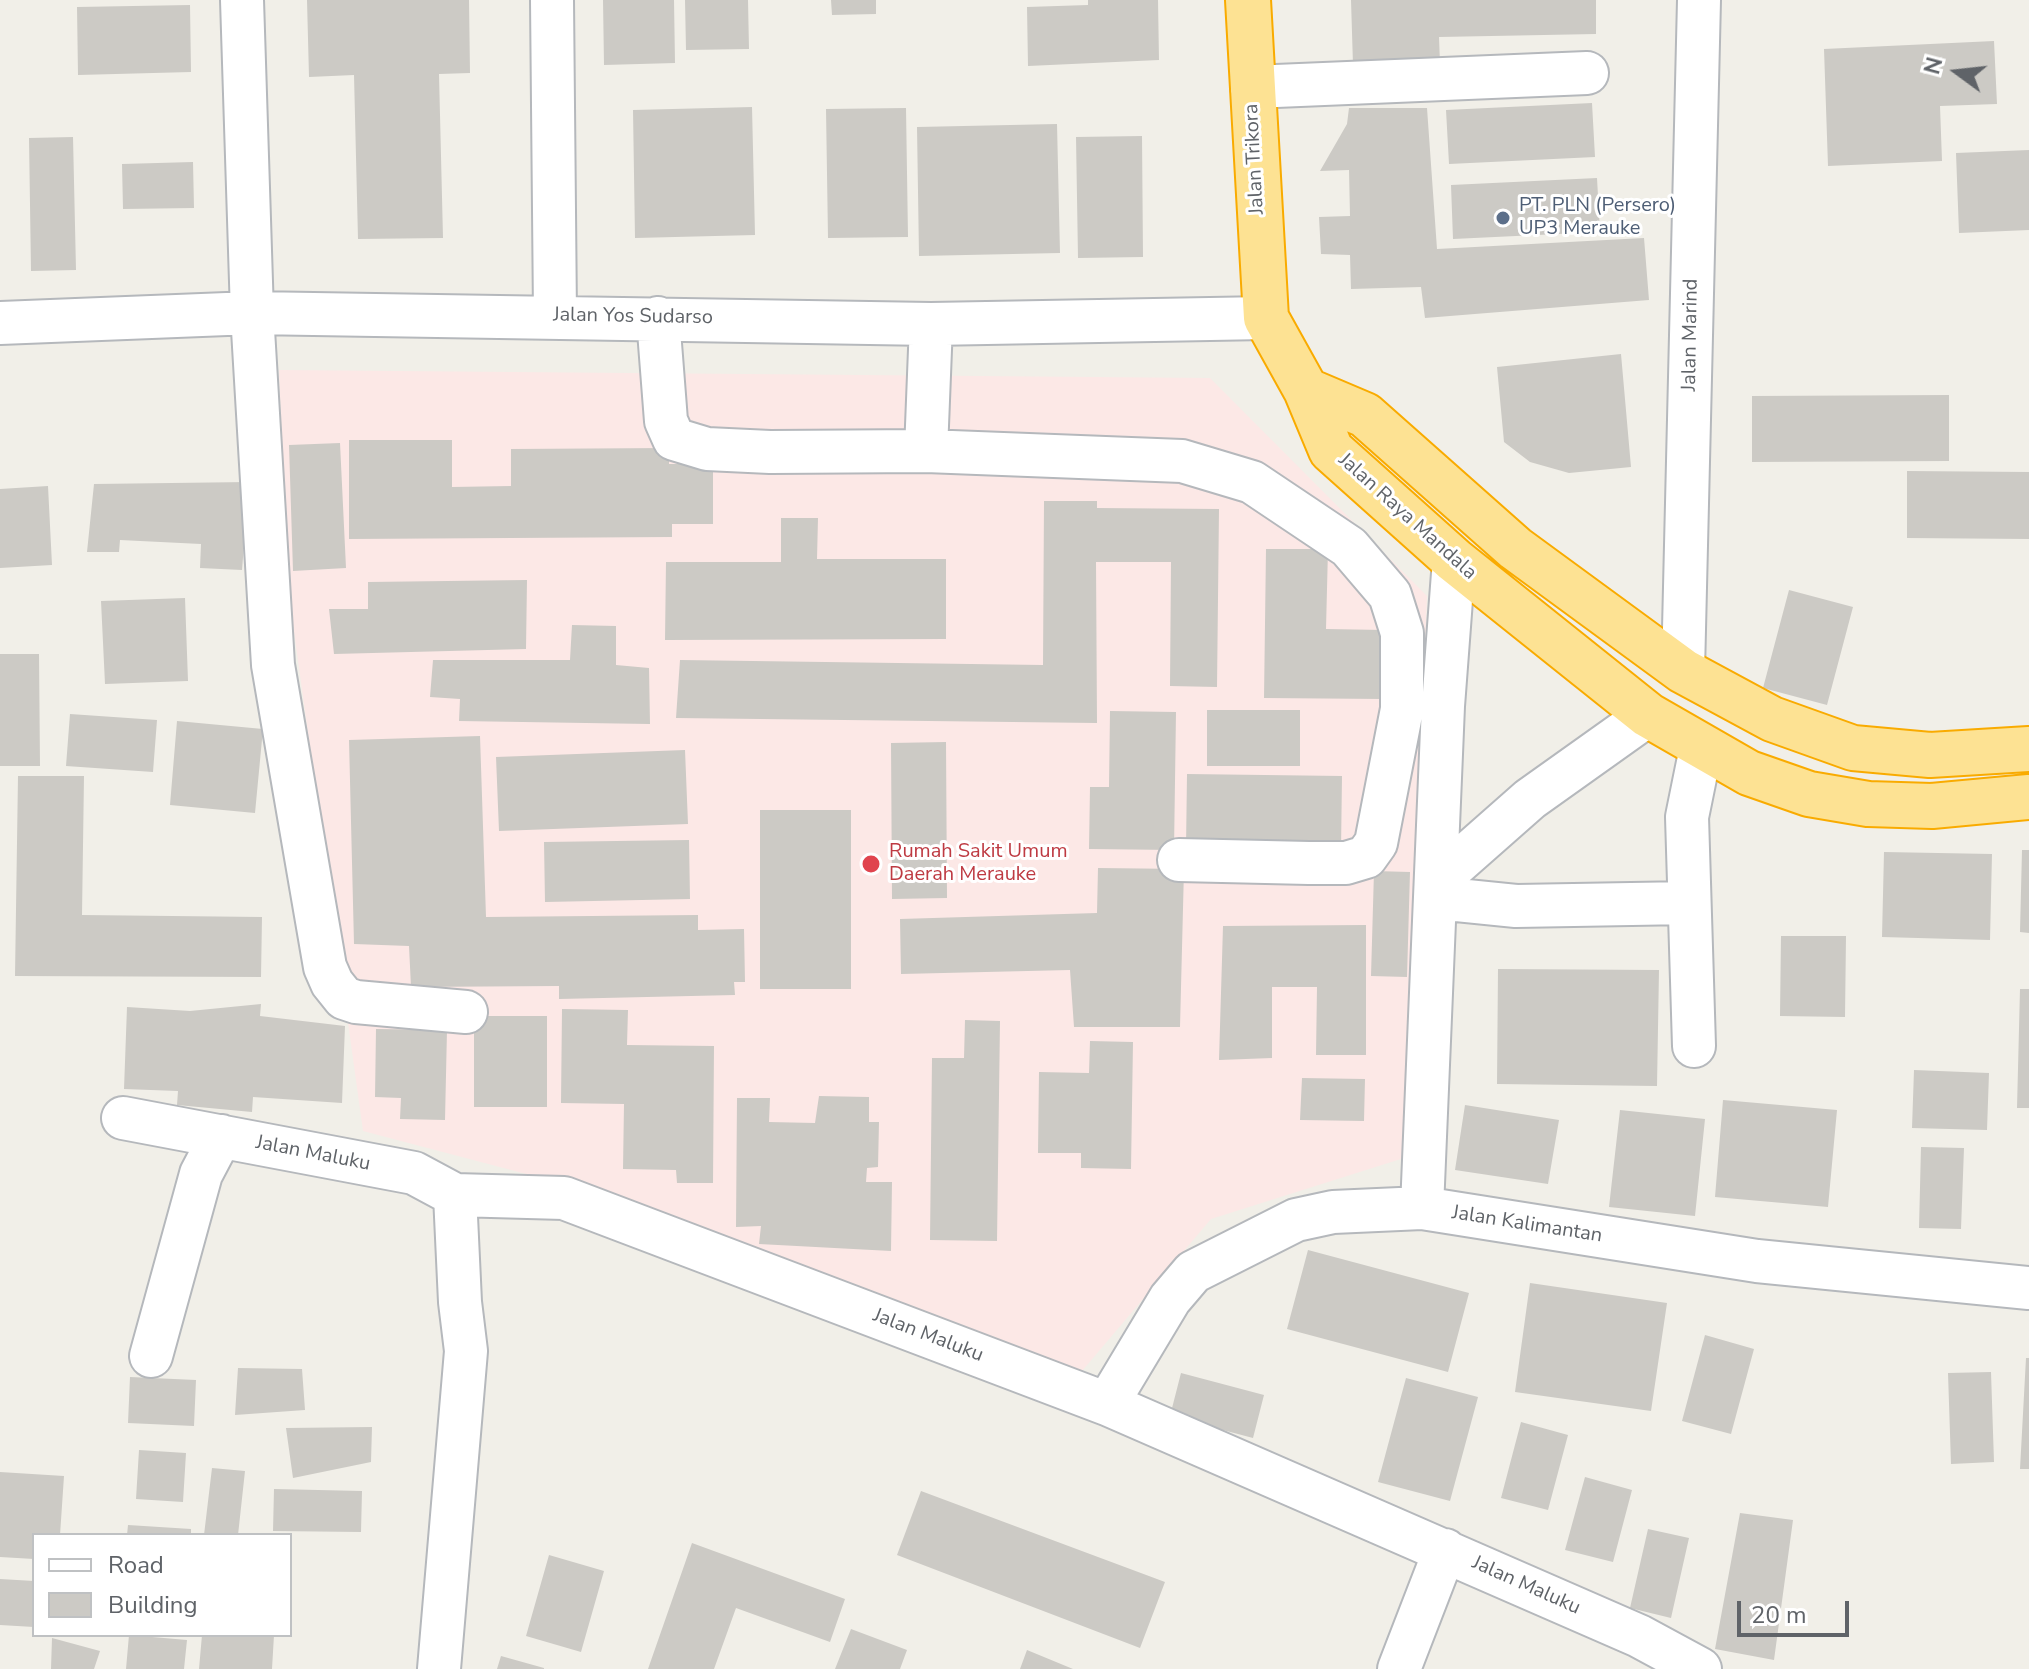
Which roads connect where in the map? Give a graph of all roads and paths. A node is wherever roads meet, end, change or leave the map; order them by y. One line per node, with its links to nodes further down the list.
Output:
1 (242, 0): 7 (street)
2 (552, 0): 8 (street)
3 (1248, 0): 6 (highway, Jalan Trikora)
4 (1699, 0): 16 (street, Jalan Marind)
5 (1587, 73): 6 (street)
6 (1252, 87): 10 (highway, Jalan Trikora)
7 (252, 313): 8 (street, Jalan Yos Sudarso); 11 (street, Jalan Yos Sudarso); 24 (street)
8 (555, 315): 9 (street, Jalan Yos Sudarso)
9 (658, 318): 12 (street, Jalan Yos Sudarso); 14 (street)
10 (1266, 318): 12 (street, Jalan Yos Sudarso); 13 (highway, Jalan Raya Mandala)
11 (0, 323)
12 (931, 324): 14 (street)
13 (1306, 390): 15 (highway, Jalan Raya Mandala); 16 (highway)
14 (926, 451): 21 (street)
15 (1454, 560): 17 (highway, Jalan Raya Mandala); 22 (street)
16 (1683, 671): 19 (highway)
17 (1648, 715): 18 (highway, Jalan Raya Mandala); 22 (street)
18 (1701, 748): 20 (highway, Jalan Raya Mandala); 23 (street)
19 (2029, 749)
20 (2029, 797)
21 (1179, 860)
22 (1437, 890): 23 (street); 29 (street)
23 (1689, 903): 25 (street)
24 (466, 1012)
25 (1694, 1046)
26 (123, 1118): 27 (street, Jalan Maluku)
27 (221, 1136): 28 (street, Jalan Maluku); 31 (street)
28 (455, 1195): 32 (street, Jalan Maluku); 35 (street)
29 (1422, 1208): 30 (street, Jalan Kalimantan); 32 (street, Jalan Kalimantan)
30 (2029, 1288)
31 (151, 1356)
32 (1107, 1404): 33 (street, Jalan Maluku)
33 (1439, 1562): 34 (street); 36 (street, Jalan Maluku)
34 (1403, 1657)
35 (439, 1669)
36 (1700, 1669)

